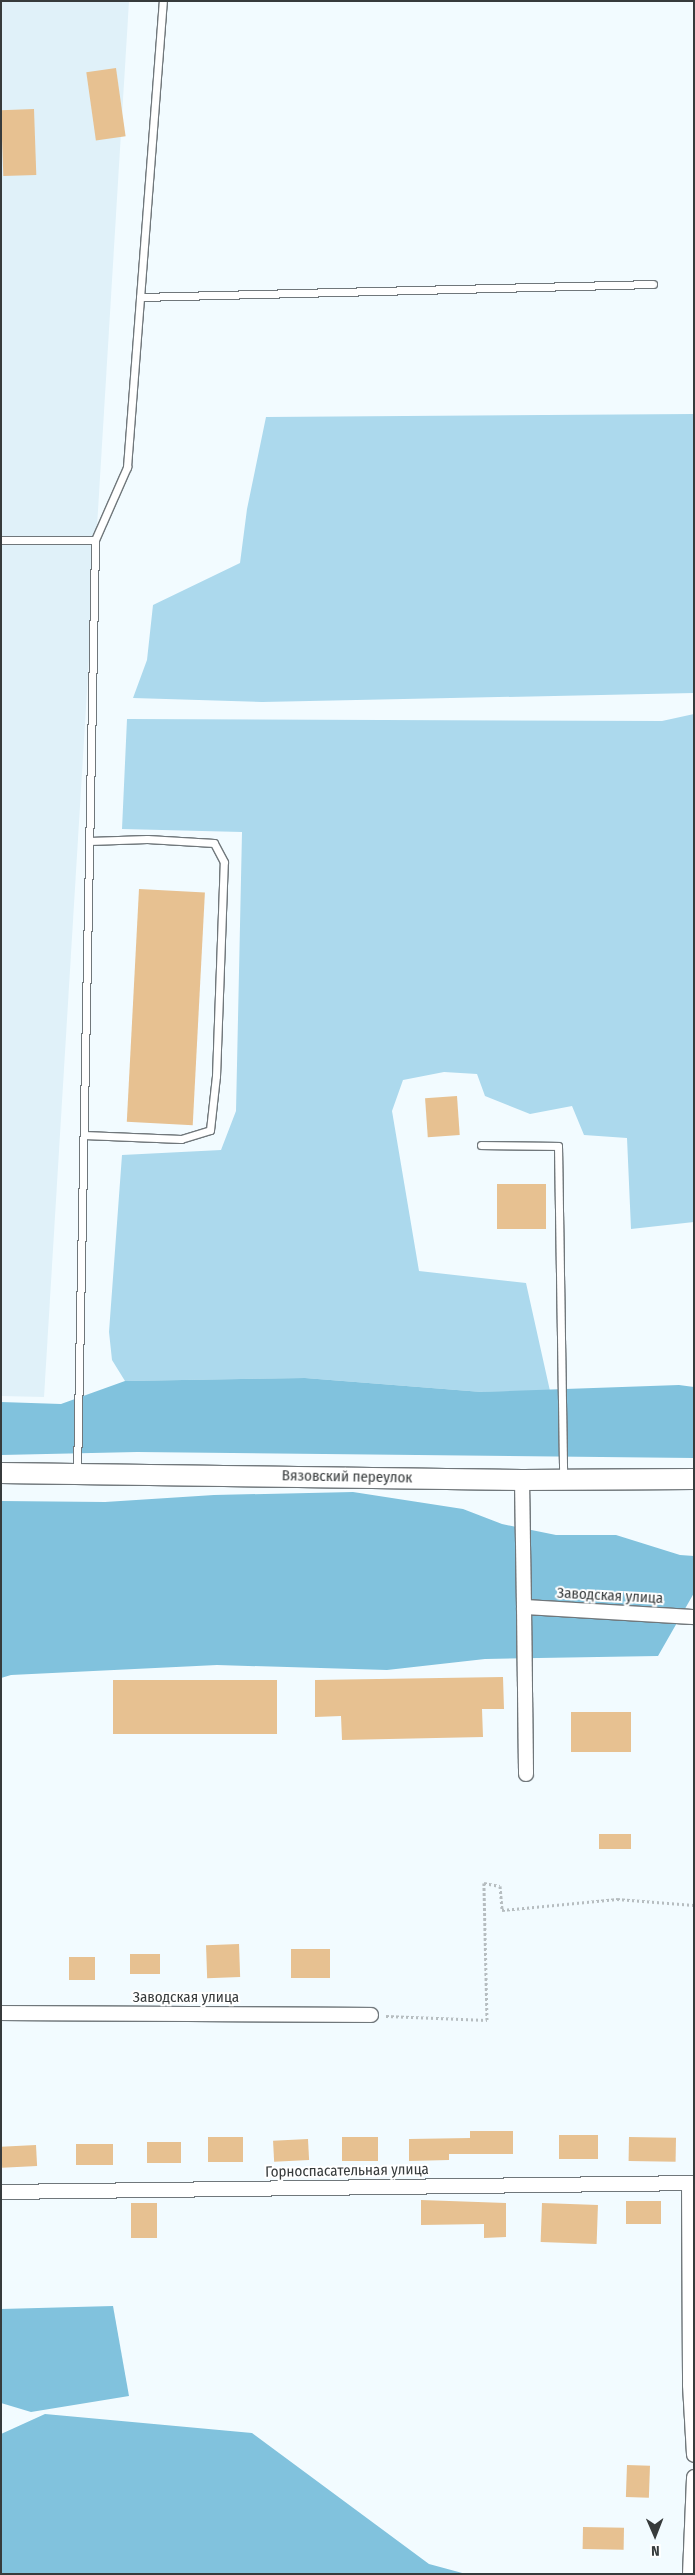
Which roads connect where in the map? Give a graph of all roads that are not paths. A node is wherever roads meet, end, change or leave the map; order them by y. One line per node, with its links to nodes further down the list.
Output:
1 (163, 1): 3 (lane)
2 (653, 284): 3 (lane)
3 (140, 297): 5 (lane)
4 (1, 540): 5 (lane)
5 (95, 540): 6 (lane)
6 (89, 840): 7 (lane); 7 (lane)
7 (84, 1135): 10 (lane)
8 (481, 1145): 13 (lane)
9 (1, 1473): 10 (street, Вязовский переулок)
10 (77, 1473): 12 (street, Вязовский переулок)
11 (694, 1479): 13 (street, Вязовский переулок)
12 (522, 1480): 13 (street, Вязовский переулок); 14 (street)
13 (563, 1480)
14 (524, 1607): 15 (street, Заводская улица); 16 (street)
15 (694, 1617)
16 (526, 1774)
17 (1, 2013): 18 (street, Заводская улица)
18 (371, 2015)
19 (691, 2183): 20 (street, Горноспасательная улица); 21 (street)
20 (1, 2192)
21 (694, 2455)
22 (694, 2477): 23 (street)
23 (690, 2574)

